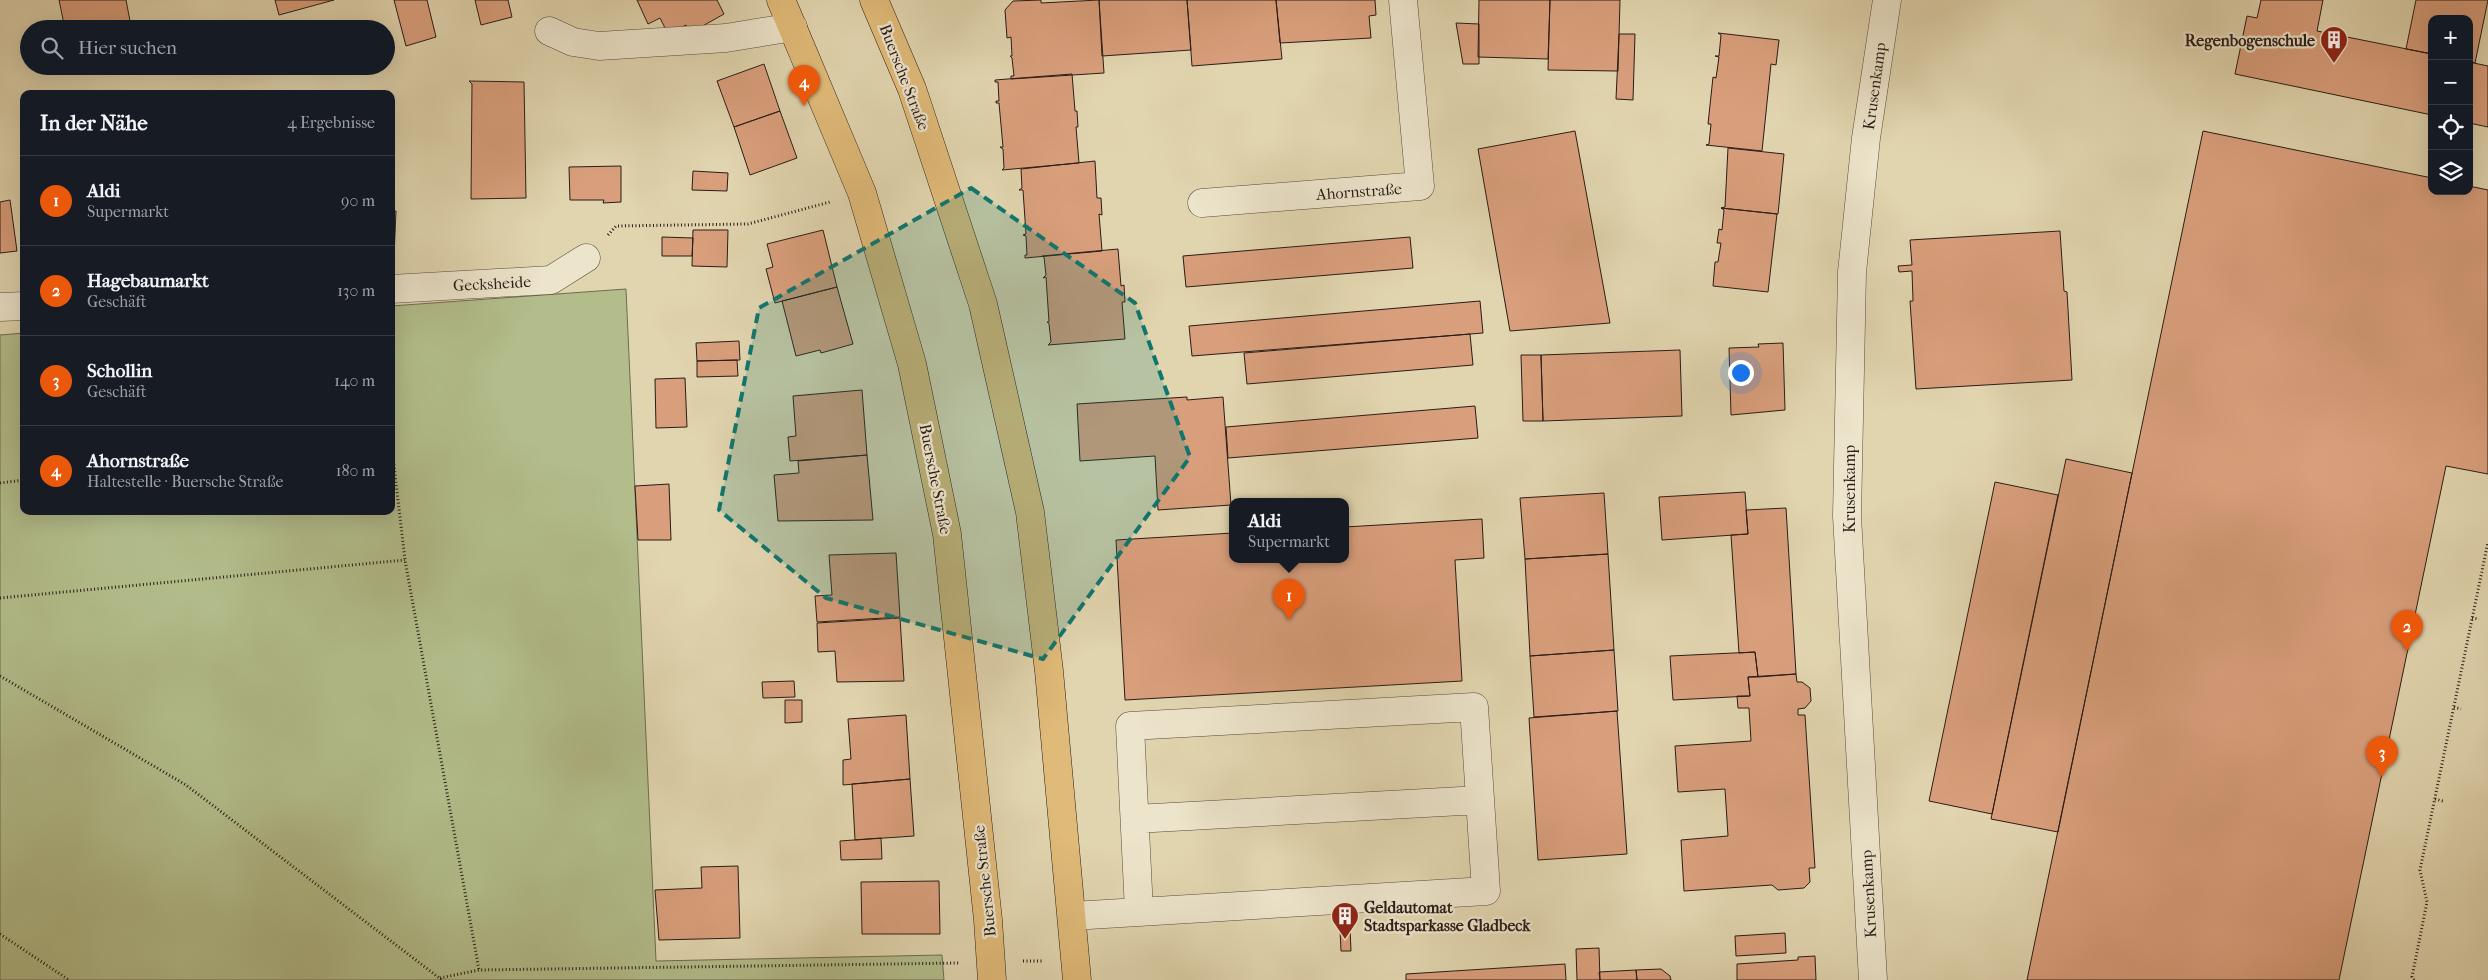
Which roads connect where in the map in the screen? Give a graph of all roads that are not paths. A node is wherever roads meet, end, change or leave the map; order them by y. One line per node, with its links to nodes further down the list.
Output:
1 (781, 0): 5 (main road, Buersche Straße)
2 (874, 0): 15 (main road, Buersche Straße)
3 (1403, 0): 7 (street, Ahornstraße)
4 (1882, 1): 18 (street, Krusenkamp)
5 (793, 27): 6 (street); 17 (main road, Buersche Straße)
6 (549, 31)
7 (1202, 203)
8 (586, 258): 9 (street, Gecksheide)
9 (395, 289)
10 (20, 306): 11 (street)
11 (0, 308)
12 (1480, 800): 13 (street); 13 (street); 14 (street)
13 (1135, 819): 14 (street)
14 (1140, 912): 15 (street)
15 (1072, 916): 16 (main road, Buersche Straße)
16 (1076, 970)
17 (992, 971)
18 (1873, 980)

